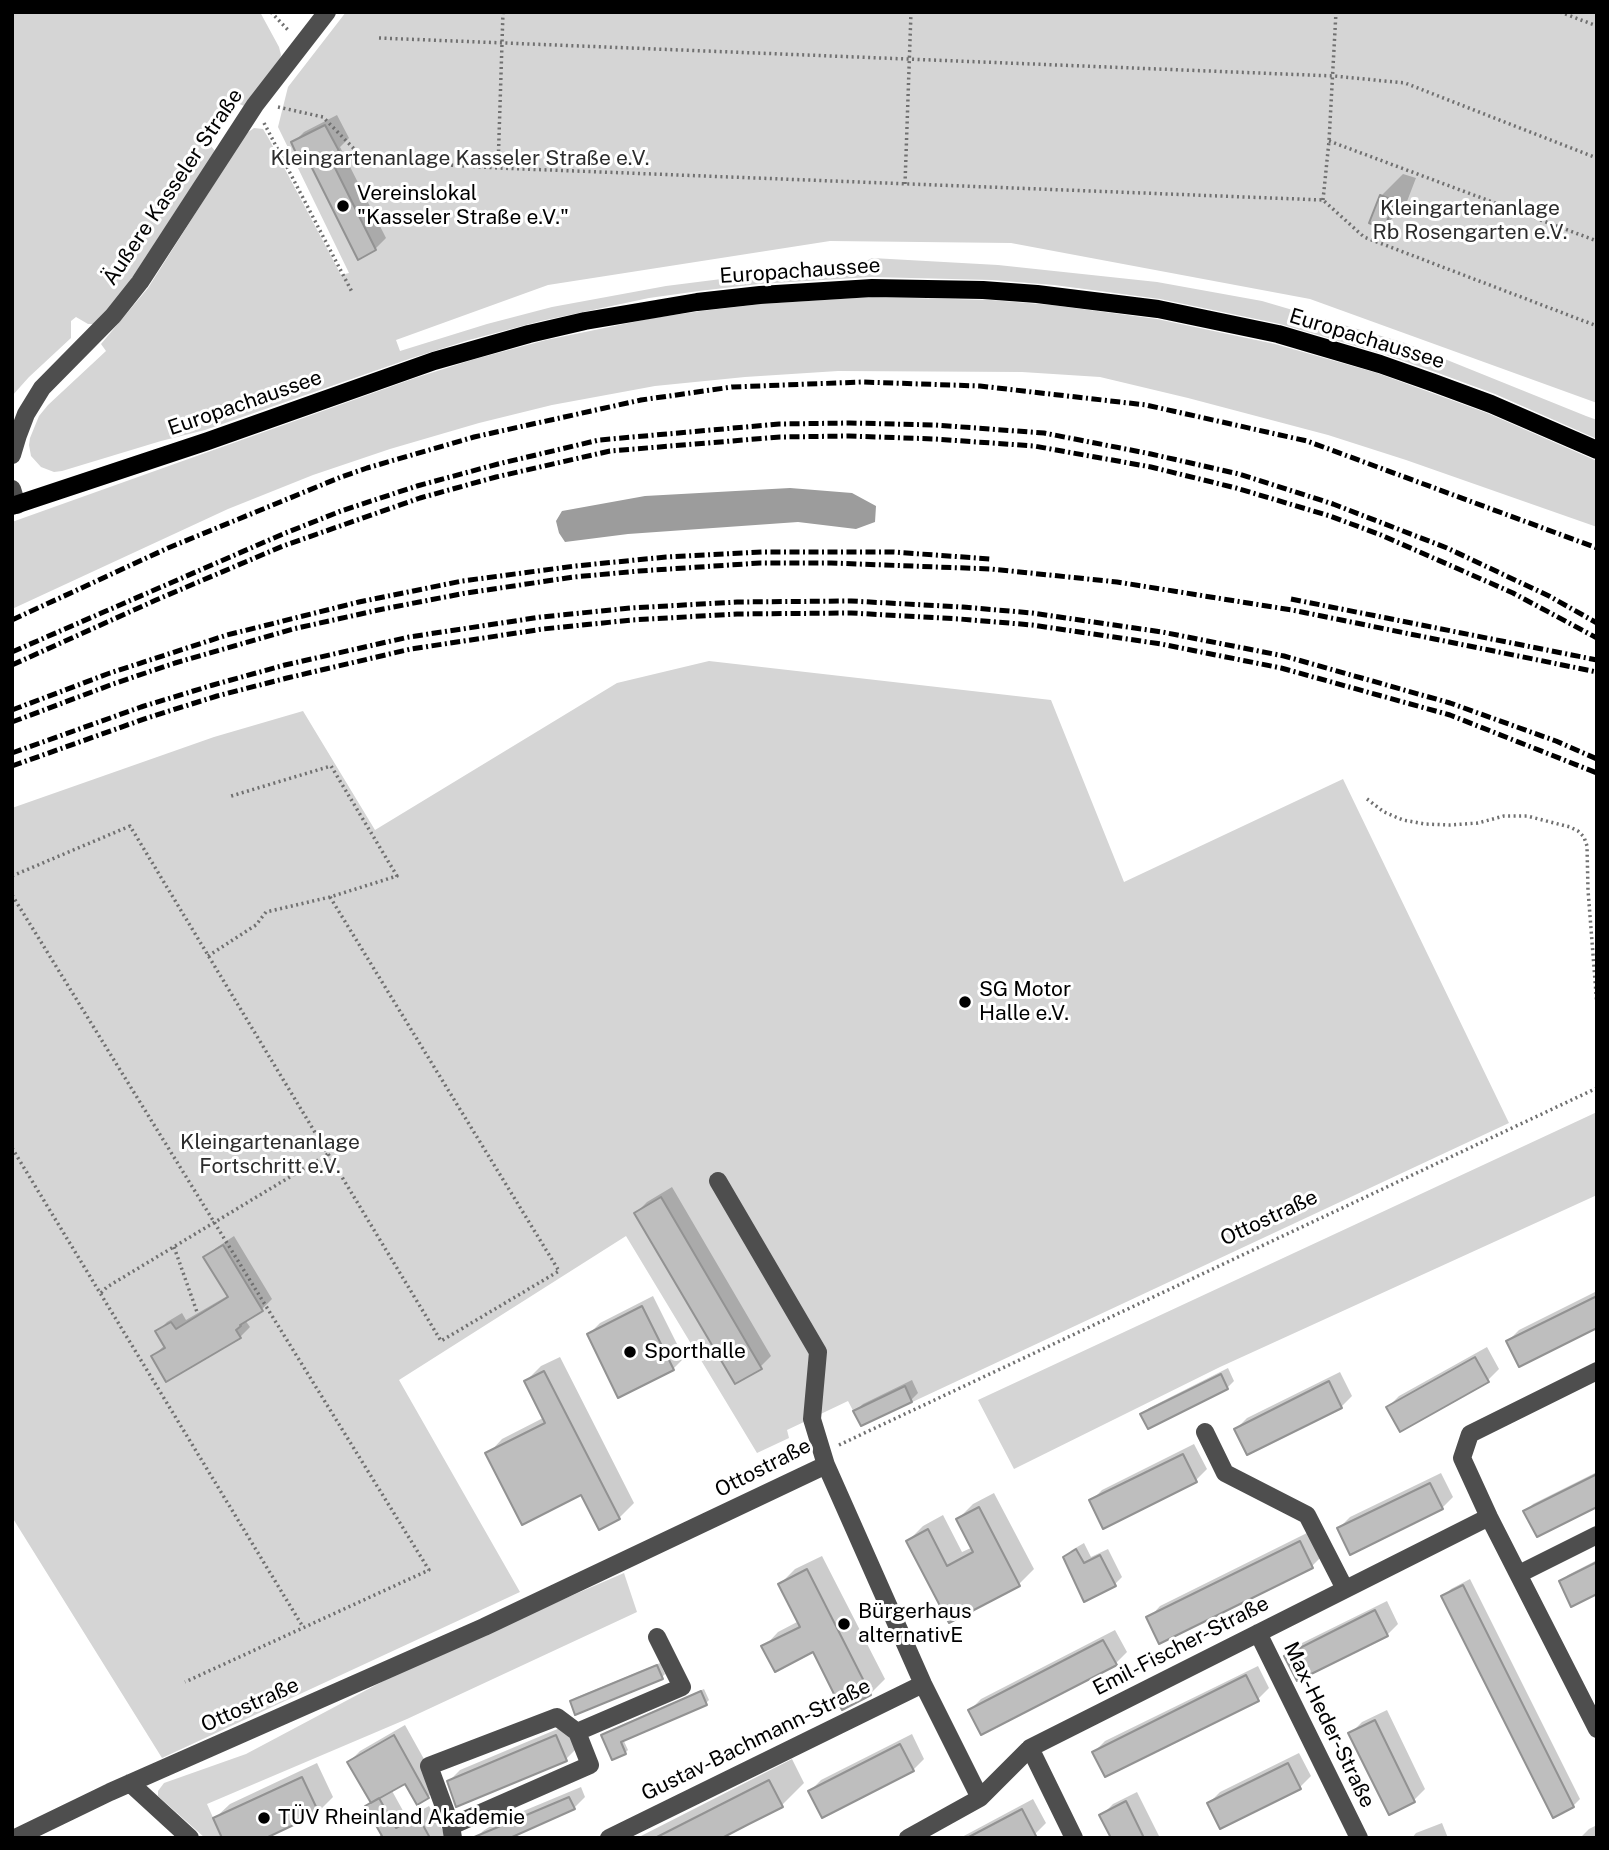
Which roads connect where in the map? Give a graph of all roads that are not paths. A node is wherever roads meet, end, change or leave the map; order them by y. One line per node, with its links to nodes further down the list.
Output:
1 (327, 12): 3 (street, Äußere Kasseler Straße)
2 (1597, 450): 4 (main road, Europachaussee)
3 (12, 454)
4 (14, 500)
5 (718, 1181): 8 (street)
6 (1597, 1371): 9 (street)
7 (1205, 1432): 12 (street)
8 (826, 1465): 15 (street); 19 (street, Ottostraße)
9 (1489, 1517): 11 (street); 12 (street, Emil-Fischer-Straße)
10 (1597, 1535): 11 (street)
11 (1518, 1574): 16 (street)
12 (1345, 1589): 13 (street, Emil-Fischer-Straße)
13 (1258, 1633): 18 (street, Emil-Fischer-Straße); 27 (street, Max-Heder-Straße)
14 (657, 1637): 17 (street)
15 (923, 1684): 20 (street); 24 (street, Gustav-Bachmann-Straße)
16 (1597, 1730)
17 (577, 1732): 21 (street); 21 (street)
18 (1030, 1748): 20 (street, Emil-Fischer-Straße); 26 (street)
19 (130, 1783): 22 (street, Ottostraße); 23 (street)
20 (980, 1798): 25 (street, Emil-Fischer-Straße)
21 (452, 1832)
22 (15, 1838)
23 (190, 1838)
24 (609, 1838)
25 (908, 1838)
26 (1074, 1838)
27 (1359, 1838)

